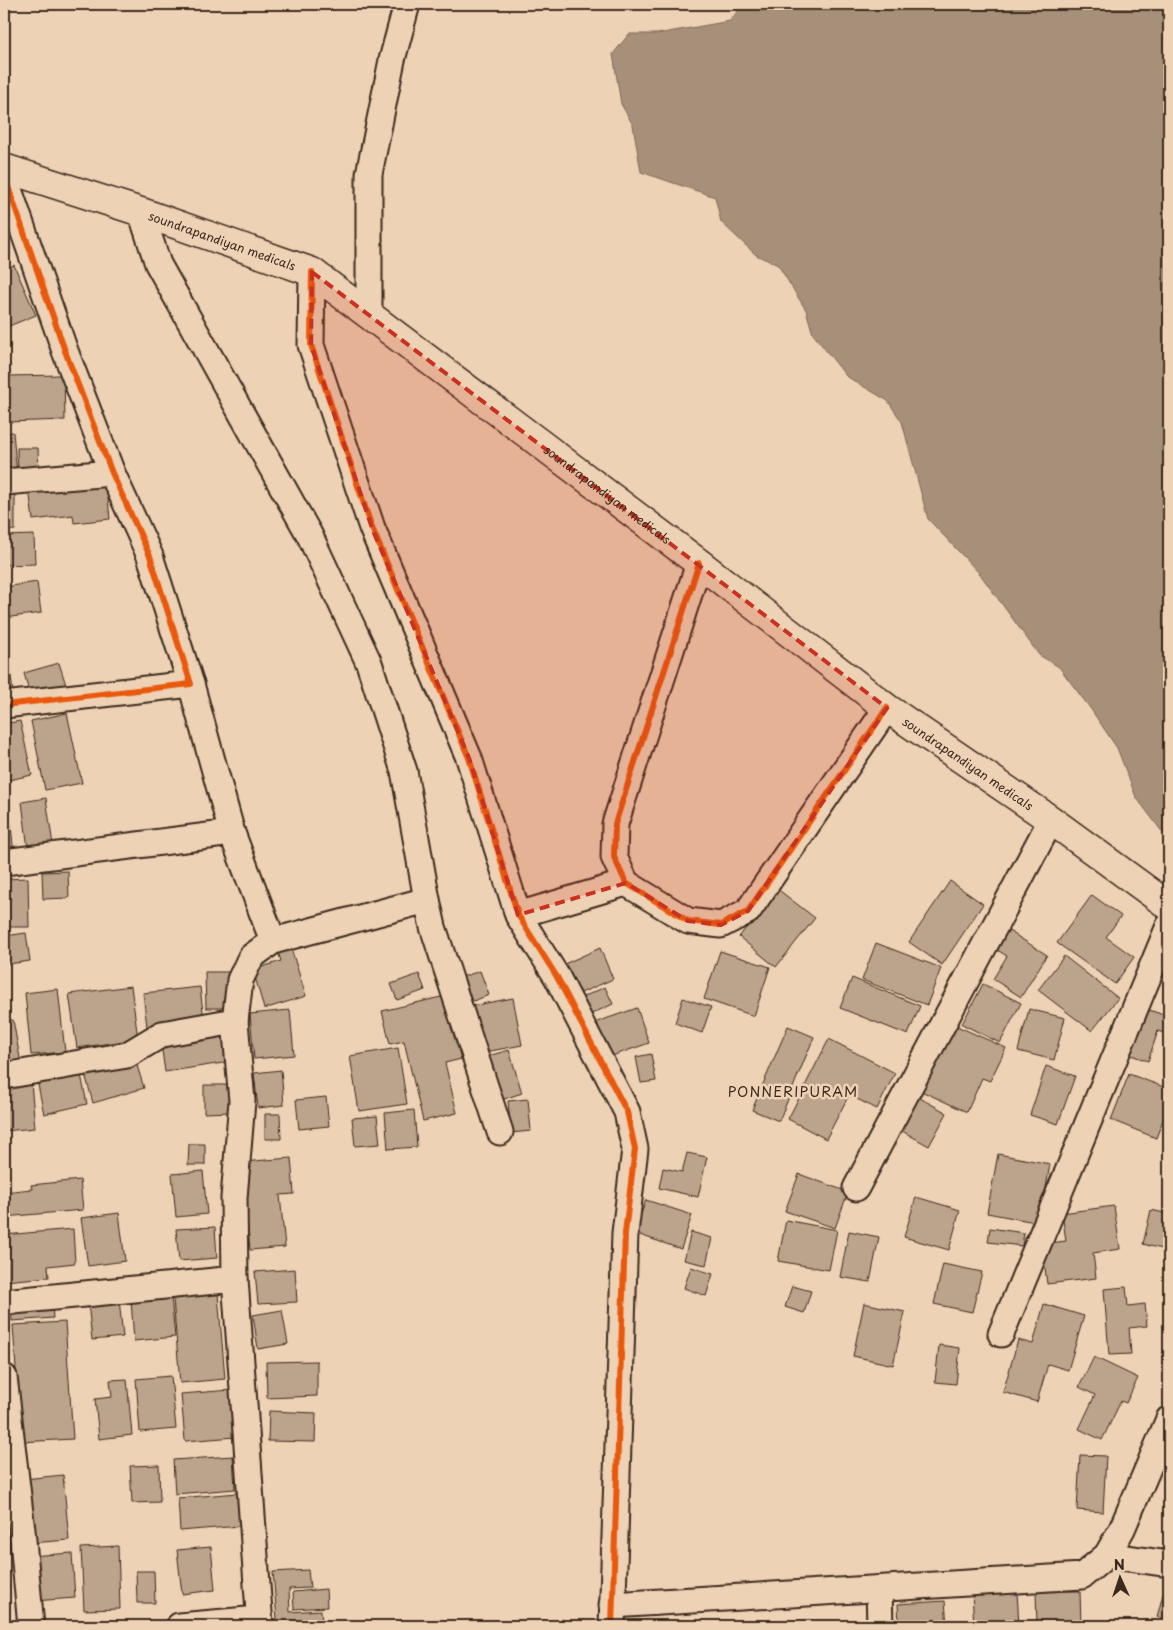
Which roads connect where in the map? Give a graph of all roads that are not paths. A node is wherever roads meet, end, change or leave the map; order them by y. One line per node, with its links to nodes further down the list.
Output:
1 (408, 4): 6 (street)
2 (4, 168): 4 (main road, soundrapandiyan medicals)
3 (4, 175): 7 (street)
4 (142, 212): 5 (main road, soundrapandiyan medicals); 17 (street)
5 (312, 272): 6 (main road, soundrapandiyan medicals); 19 (street)
6 (368, 314): 9 (main road, soundrapandiyan medicals)
7 (112, 473): 8 (street); 10 (street)
8 (4, 482)
9 (699, 563): 12 (main road, soundrapandiyan medicals); 16 (street)
10 (191, 684): 11 (street); 14 (street)
11 (4, 705)
12 (887, 708): 13 (main road, soundrapandiyan medicals); 16 (street)
13 (1051, 820): 18 (main road, soundrapandiyan medicals); 25 (street)
14 (232, 833): 15 (street); 21 (street)
15 (4, 862)
16 (626, 883): 19 (street)
17 (427, 900): 21 (street); 24 (street)
18 (1169, 906)
19 (518, 915): 35 (street)
20 (1169, 926): 28 (street)
21 (273, 942): 22 (street)
22 (236, 1021): 23 (street); 26 (street)
23 (4, 1076)
24 (500, 1132)
25 (856, 1188)
26 (235, 1279): 27 (street); 36 (street)
27 (4, 1302)
28 (1000, 1334)
29 (4, 1377): 31 (street)
30 (1169, 1419): 32 (street)
31 (10, 1476): 37 (street)
32 (1107, 1555): 33 (street); 34 (street)
33 (1169, 1564)
34 (879, 1589): 35 (street); 39 (street)
35 (612, 1615)
36 (260, 1623): 38 (street)
37 (31, 1626)
38 (179, 1626)
39 (880, 1626)

